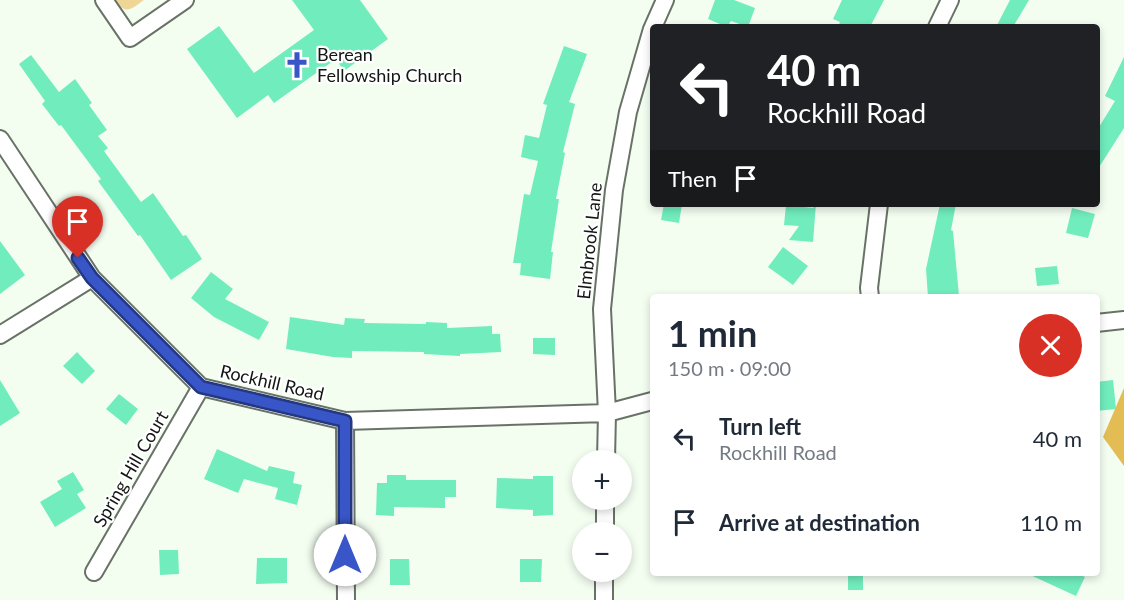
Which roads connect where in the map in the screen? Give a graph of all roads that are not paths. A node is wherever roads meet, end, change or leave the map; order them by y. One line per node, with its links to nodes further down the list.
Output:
1 (104, 0): 2 (street)
2 (185, 0)
3 (664, 0): 5 (street, Elmbrook Lane)
4 (950, 0): 6 (street)
5 (655, 24)
6 (939, 24)
7 (650, 38): 17 (street, Elmbrook Lane)
8 (0, 139): 10 (street, Rockhill Road)
9 (879, 207): 11 (street)
10 (92, 278): 14 (street); 15 (street, Rockhill Road)
11 (870, 294)
12 (1124, 320): 13 (street)
13 (1100, 323)
14 (0, 335)
15 (201, 387): 18 (street, Rockhill Road); 20 (street, Spring Hill Court)
16 (650, 402): 17 (street, Rockhill Road)
17 (607, 413): 18 (street, Rockhill Road); 19 (street, Elmbrook Lane)
18 (345, 421): 22 (street)
19 (606, 450)
20 (94, 572)
21 (604, 582): 23 (street)
22 (345, 600)
23 (604, 600)

